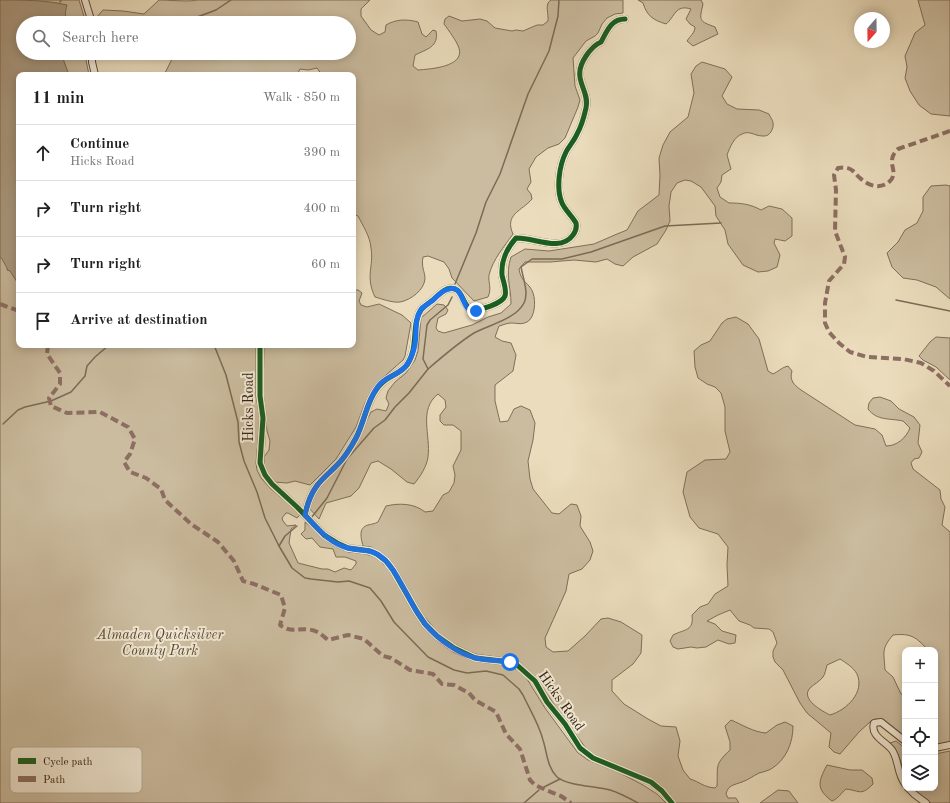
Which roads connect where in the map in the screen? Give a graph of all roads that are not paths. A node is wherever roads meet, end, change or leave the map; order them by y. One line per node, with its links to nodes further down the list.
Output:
1 (85, 0): 2 (street)
2 (90, 16)
3 (625, 19): 7 (street)
4 (92, 60): 5 (street)
5 (94, 72)
6 (260, 348): 7 (street, Hicks Road)
7 (305, 515): 13 (street, Hicks Road)
8 (902, 739): 11 (street)
9 (950, 745): 10 (street)
10 (938, 747)
11 (902, 779)
12 (911, 791): 14 (street)
13 (672, 803)
14 (926, 803)

